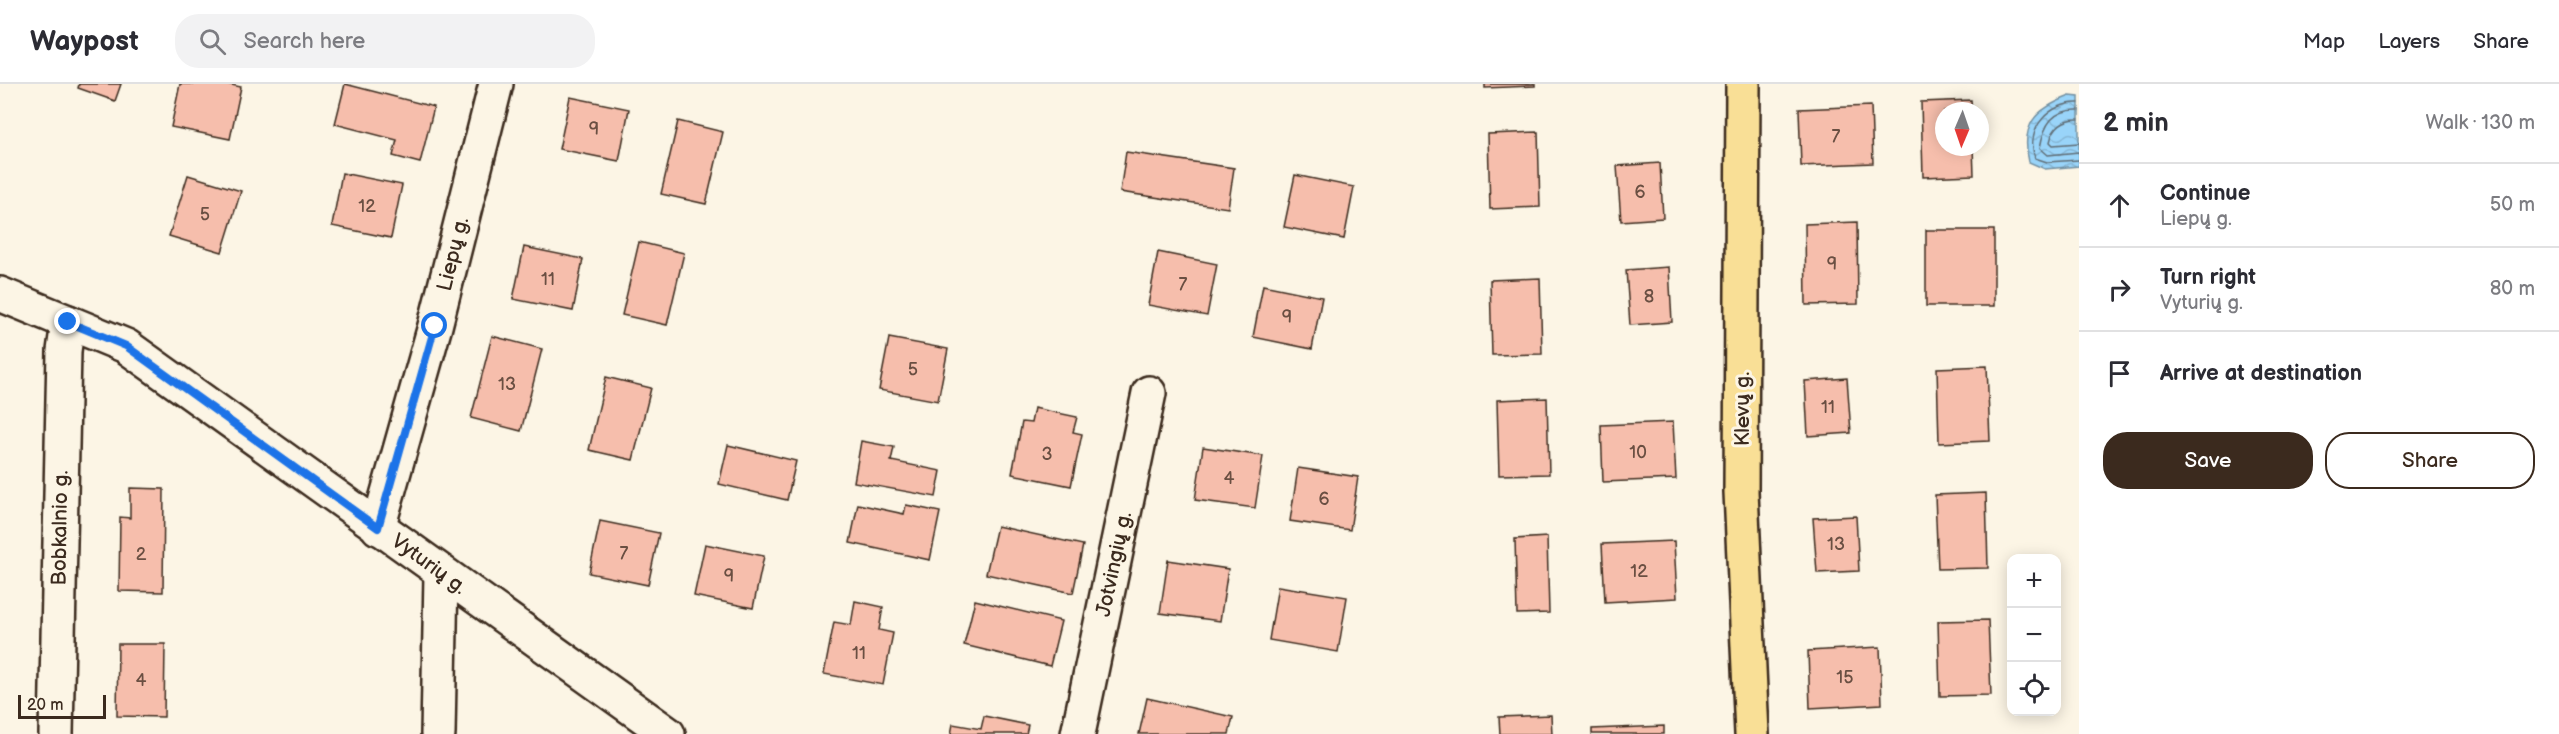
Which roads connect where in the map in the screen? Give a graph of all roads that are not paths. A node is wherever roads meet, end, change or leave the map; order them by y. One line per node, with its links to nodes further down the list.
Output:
1 (496, 84): 6 (street, Liepų g.)
2 (1743, 84): 12 (main road, Klevų g.)
3 (0, 294): 4 (street, Vyturių g.)
4 (68, 322): 6 (street, Vyturių g.); 8 (street, Bobkalnio g.)
5 (1149, 393): 11 (street, Jotvingių g.)
6 (378, 528): 7 (street, Vyturių g.)
7 (441, 574): 9 (street); 10 (street, Vyturių g.)
8 (56, 734)
9 (438, 734)
10 (668, 734)
11 (1078, 734)
12 (1752, 734)

